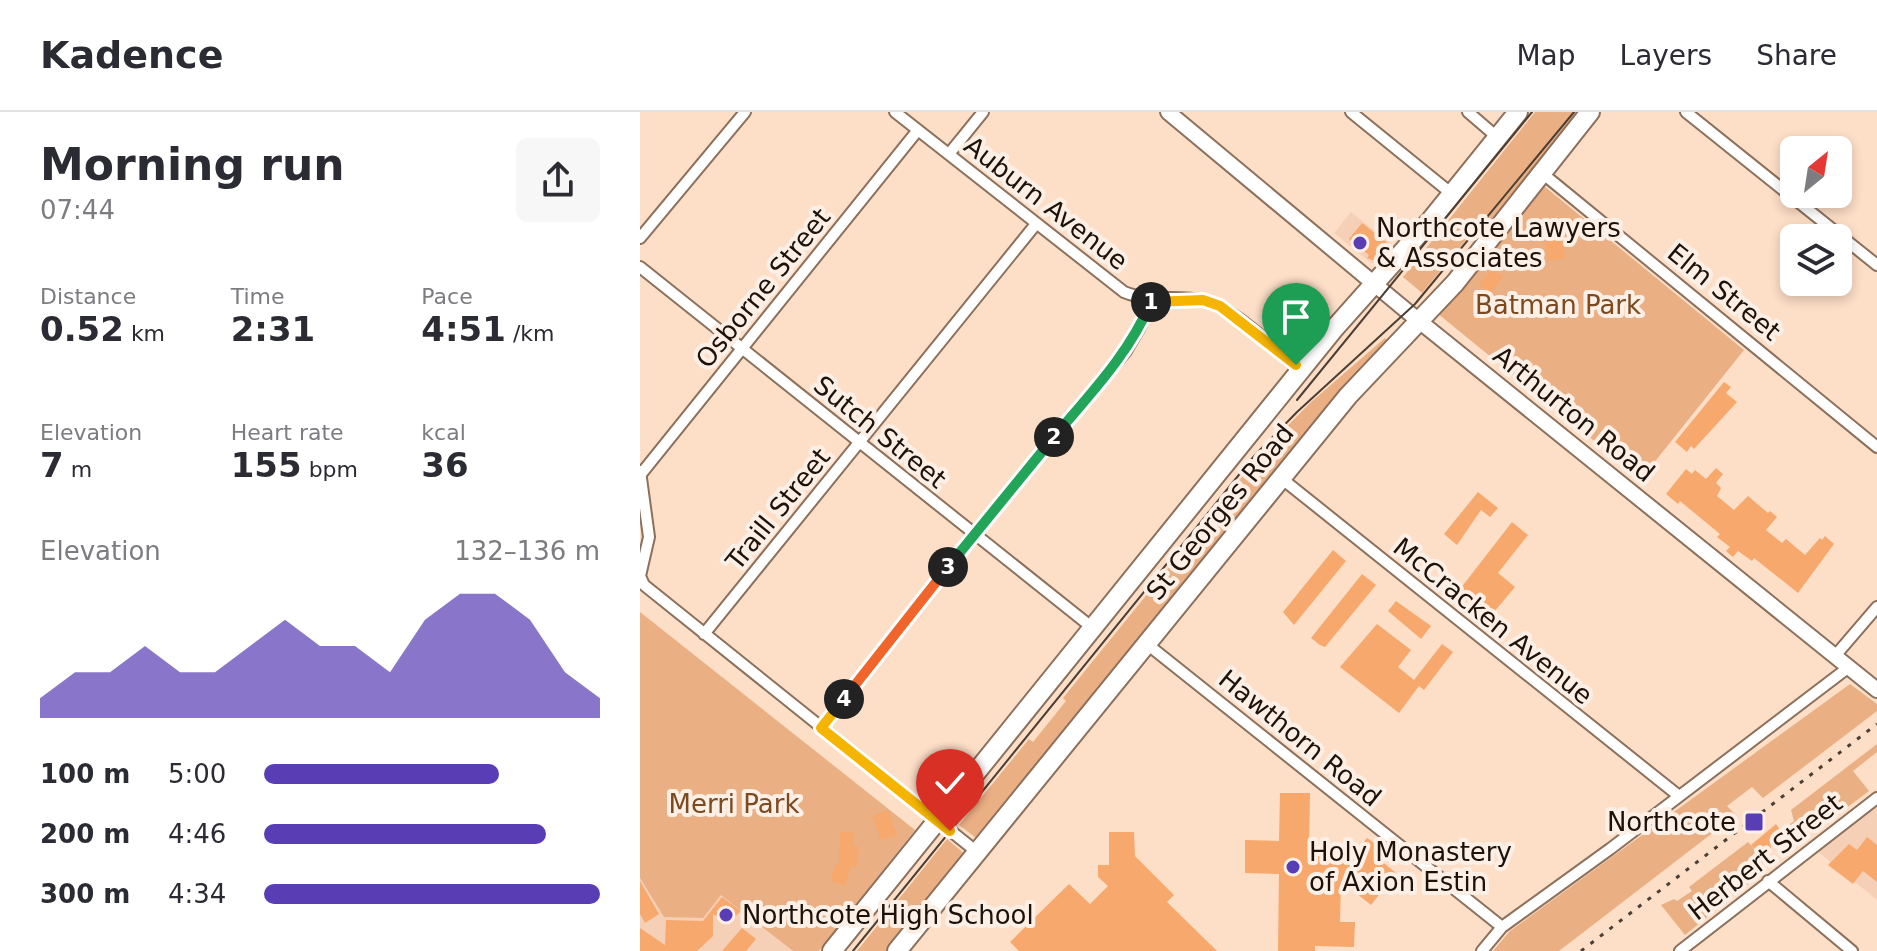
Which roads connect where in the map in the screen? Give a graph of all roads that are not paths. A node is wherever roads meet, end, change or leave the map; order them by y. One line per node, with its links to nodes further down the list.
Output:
1 (745, 112): 16 (street)
2 (895, 112): 10 (street, Auburn Avenue)
3 (983, 112): 12 (street)
4 (1168, 112): 19 (street, Arthurton Road)
5 (1351, 112): 14 (street)
6 (1468, 112): 11 (street)
7 (1518, 112): 11 (highway, St Georges Road)
8 (1590, 112): 13 (highway, St Georges Road)
9 (1686, 112): 17 (street)
10 (918, 130): 12 (street, Auburn Avenue); 22 (street, Osborne Street)
11 (1497, 137): 14 (highway, St Georges Road)
12 (949, 154): 15 (street, Auburn Avenue)
13 (1542, 173): 21 (highway, St Georges Road); 25 (street, Elm Street)
14 (1452, 194): 19 (highway, St Georges Road)
15 (1036, 224): 20 (street, Auburn Avenue); 24 (street, Traill Street)
16 (640, 238)
17 (1877, 265)
18 (640, 267): 22 (street, Sutch Street)
19 (1374, 283): 21 (street, Arthurton Road); 23 (highway, St Georges Road)
20 (1152, 300): 23 (street, Auburn Avenue); 28 (street)
21 (1419, 321): 27 (highway, St Georges Road); 33 (street, Arthurton Road)
22 (743, 348): 24 (street, Sutch Street); 26 (street, Osborne Street)
23 (1304, 368): 30 (highway, St Georges Road)
24 (859, 443): 28 (street, Sutch Street); 31 (street, Traill Street)
25 (1877, 447)
26 (641, 472): 31 (street)
27 (1281, 478): 32 (highway, St Georges Road); 37 (street, McCracken Avenue)
28 (973, 535): 30 (street, Sutch Street); 36 (street)
29 (1877, 607): 33 (street)
30 (1094, 629): 39 (highway, St Georges Road)
31 (704, 634): 36 (street)
32 (1147, 644): 40 (highway, St Georges Road); 42 (street, Hawthorn Road)
33 (1835, 656): 34 (street, Arthurton Road)
34 (1849, 667): 35 (street, Arthurton Road); 37 (street)
35 (1877, 690)
36 (821, 728): 39 (street)
37 (1679, 796): 42 (street)
38 (1877, 798): 41 (street, Herbert Street)
39 (938, 821): 40 (street); 44 (highway, St Georges Road)
40 (977, 852): 45 (highway, St Georges Road)
41 (1768, 881): 43 (street, Herbert Street); 47 (street)
42 (1502, 927): 46 (street)
43 (1687, 949)
44 (832, 951)
45 (897, 951)
46 (1482, 951)
47 (1852, 951)

